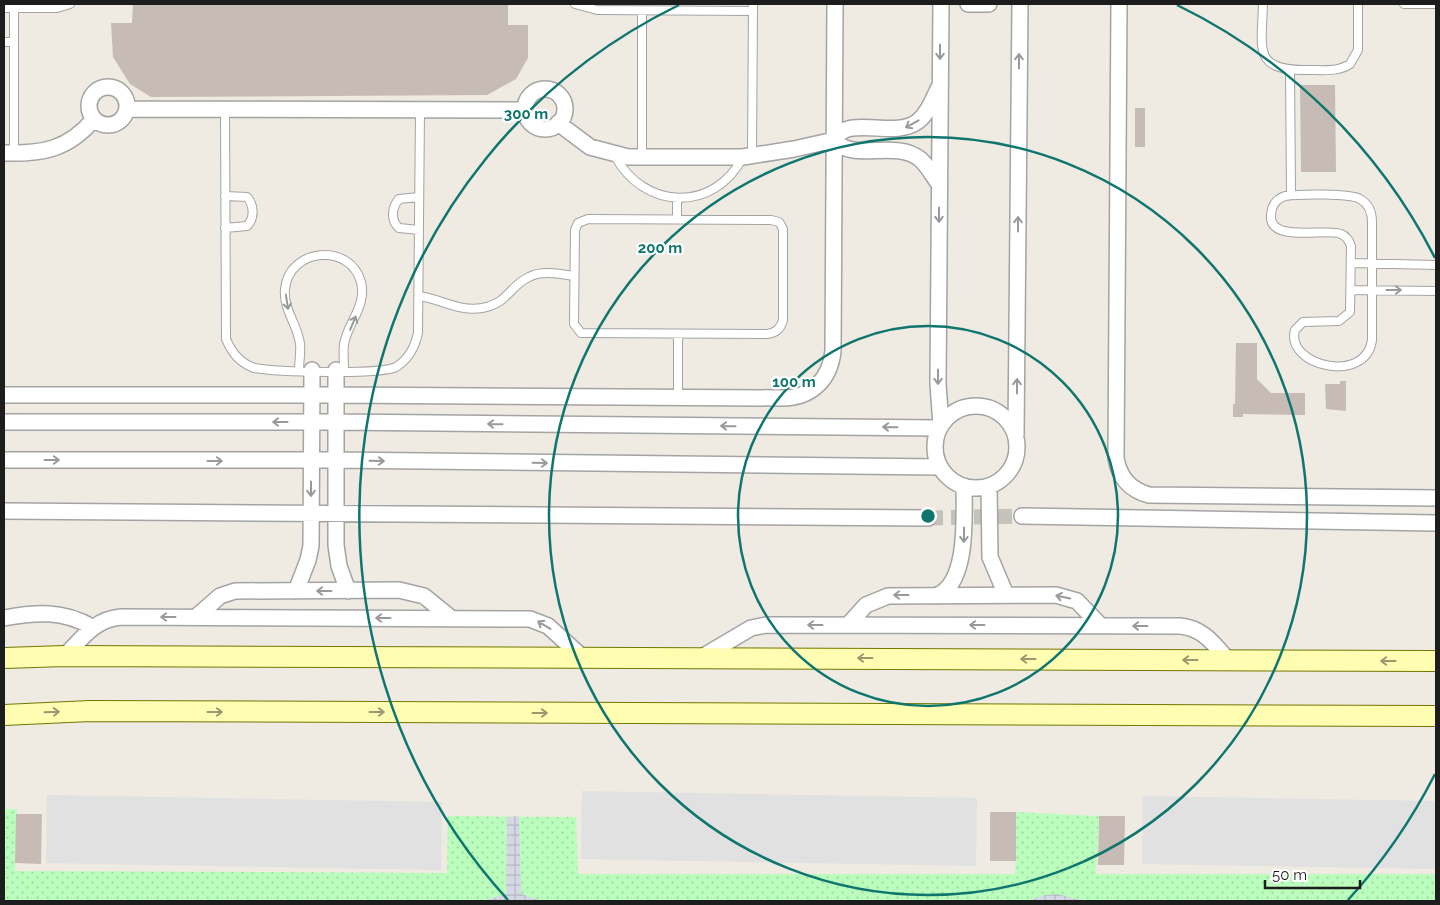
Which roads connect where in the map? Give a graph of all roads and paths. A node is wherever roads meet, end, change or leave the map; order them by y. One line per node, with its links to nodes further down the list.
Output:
1 (70, 4): 15 (lane)
2 (575, 4): 16 (lane)
3 (835, 4): 32 (street)
4 (941, 4): 22 (street, one-way to 22)
5 (968, 4): 6 (street)
6 (989, 4)
7 (1020, 4): 65 (street, one-way to 7)
8 (1119, 4): 72 (street)
9 (1263, 4): 19 (lane)
10 (1358, 4): 19 (lane)
11 (1404, 4): 12 (lane)
12 (1436, 4)
13 (753, 7): 16 (lane); 36 (lane)
14 (4, 8): 15 (lane)
15 (14, 8): 18 (lane)
16 (642, 12): 37 (lane)
17 (4, 42): 18 (lane)
18 (14, 42): 21 (lane)
19 (1290, 70): 39 (lane)
20 (4, 75): 21 (lane)
21 (14, 75): 24 (lane)
22 (940, 86): 31 (street, one-way to 31); 38 (street)
23 (4, 109): 24 (lane)
24 (14, 109): 34 (lane)
25 (128, 109): 26 (street); 29 (street); 29 (street)
26 (225, 109): 27 (street); 40 (lane)
27 (420, 110): 28 (street); 41 (lane)
28 (525, 110): 30 (street); 30 (street)
29 (94, 119): 34 (street)
30 (558, 123): 35 (street)
31 (886, 129): 32 (street); 33 (street)
32 (834, 140): 33 (street); 36 (street); 60 (street)
33 (886, 150): 38 (street)
34 (9, 154)
35 (615, 156): 37 (street); 42 (lane)
36 (748, 156): 37 (street); 42 (lane)
37 (642, 157)
38 (939, 184): 64 (street, one-way to 64)
39 (1291, 195): 46 (lane); 47 (lane)
40 (225, 196): 44 (lane); 44 (lane)
41 (419, 197): 45 (lane); 45 (lane)
42 (677, 198): 43 (lane)
43 (677, 220): 49 (lane); 54 (lane)
44 (225, 228): 55 (lane)
45 (419, 230): 53 (lane)
46 (1351, 263): 47 (lane); 50 (lane)
47 (1372, 264): 48 (lane); 51 (lane)
48 (1436, 265)
49 (574, 276): 53 (lane); 54 (lane)
50 (1351, 290): 51 (lane); 51 (lane)
51 (1372, 290): 52 (lane, one-way to 52)
52 (1436, 291)
53 (419, 296): 56 (lane)
54 (678, 334): 60 (lane)
55 (305, 370): 56 (lane); 56 (lane, one-way to 55); 58 (street)
56 (340, 370): 59 (street)
57 (4, 395): 58 (street)
58 (312, 395): 59 (street); 62 (street)
59 (336, 395): 60 (street); 63 (street)
60 (678, 398)
61 (4, 422): 62 (street, one-way to 61)
62 (311, 422): 63 (street); 68 (street)
63 (336, 422): 64 (street, one-way to 63); 67 (street)
64 (940, 426): 65 (street); 69 (street)
65 (1016, 435): 71 (street)
66 (4, 460): 68 (street, one-way to 68)
67 (336, 460): 68 (street); 69 (street, one-way to 69); 75 (street)
68 (311, 461): 74 (street, one-way to 74)
69 (940, 467): 70 (street)
70 (964, 486): 71 (street); 81 (street, one-way to 81)
71 (989, 486): 82 (street)
72 (1436, 498)
73 (4, 511): 74 (street)
74 (311, 513): 75 (street); 79 (street)
75 (336, 513): 77 (street); 80 (street)
76 (1022, 516): 78 (street)
77 (928, 518)
78 (1436, 523)
79 (309, 555): 80 (street); 84 (street)
80 (337, 556): 83 (street)
81 (962, 557): 82 (street); 86 (street)
82 (990, 557): 85 (street)
83 (348, 590): 84 (street, one-way to 84); 89 (street)
84 (296, 591): 88 (street)
85 (1006, 595): 86 (street); 91 (street, one-way to 85)
86 (936, 596): 90 (street, one-way to 90)
87 (4, 618): 92 (street)
88 (196, 618): 89 (street, one-way to 88); 92 (street, one-way to 92)
89 (451, 618): 94 (street, one-way to 89)
90 (848, 625): 91 (street, one-way to 90); 95 (street, one-way to 95)
91 (1101, 626): 97 (street, one-way to 91)
92 (92, 627): 93 (street)
93 (65, 656): 94 (main road); 96 (main road)
94 (581, 656): 95 (main road)
95 (702, 657): 97 (main road, one-way to 95)
96 (4, 658)
97 (1228, 660): 98 (main road, one-way to 97)
98 (1436, 661)
99 (4, 715): 100 (main road, one-way to 100)
100 (1436, 716)

